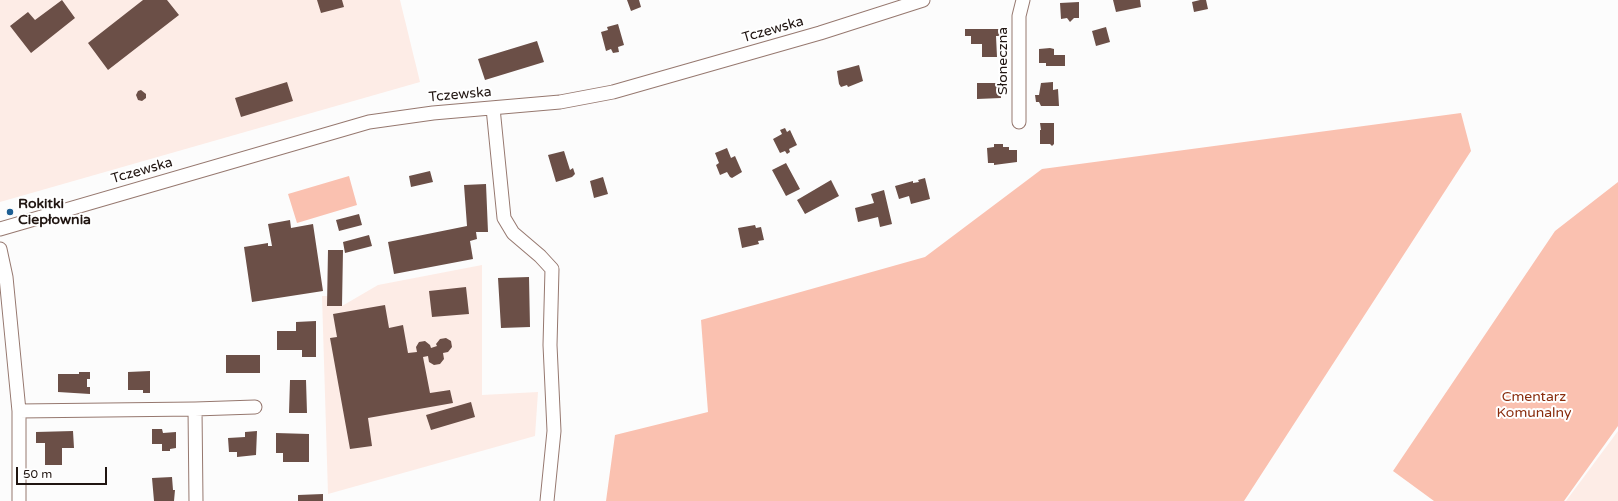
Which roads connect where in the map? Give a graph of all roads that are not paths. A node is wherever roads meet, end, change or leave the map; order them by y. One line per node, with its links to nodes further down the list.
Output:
1 (923, 0): 3 (street, Tczewska)
2 (1023, 0): 4 (street, Słoneczna)
3 (493, 108): 5 (street, Tczewska); 12 (street)
4 (1019, 122)
5 (0, 229)
6 (0, 249): 9 (street)
7 (255, 407): 8 (street)
8 (195, 409): 9 (street); 11 (street)
9 (19, 411): 10 (street)
10 (19, 501)
11 (196, 501)
12 (547, 501)

